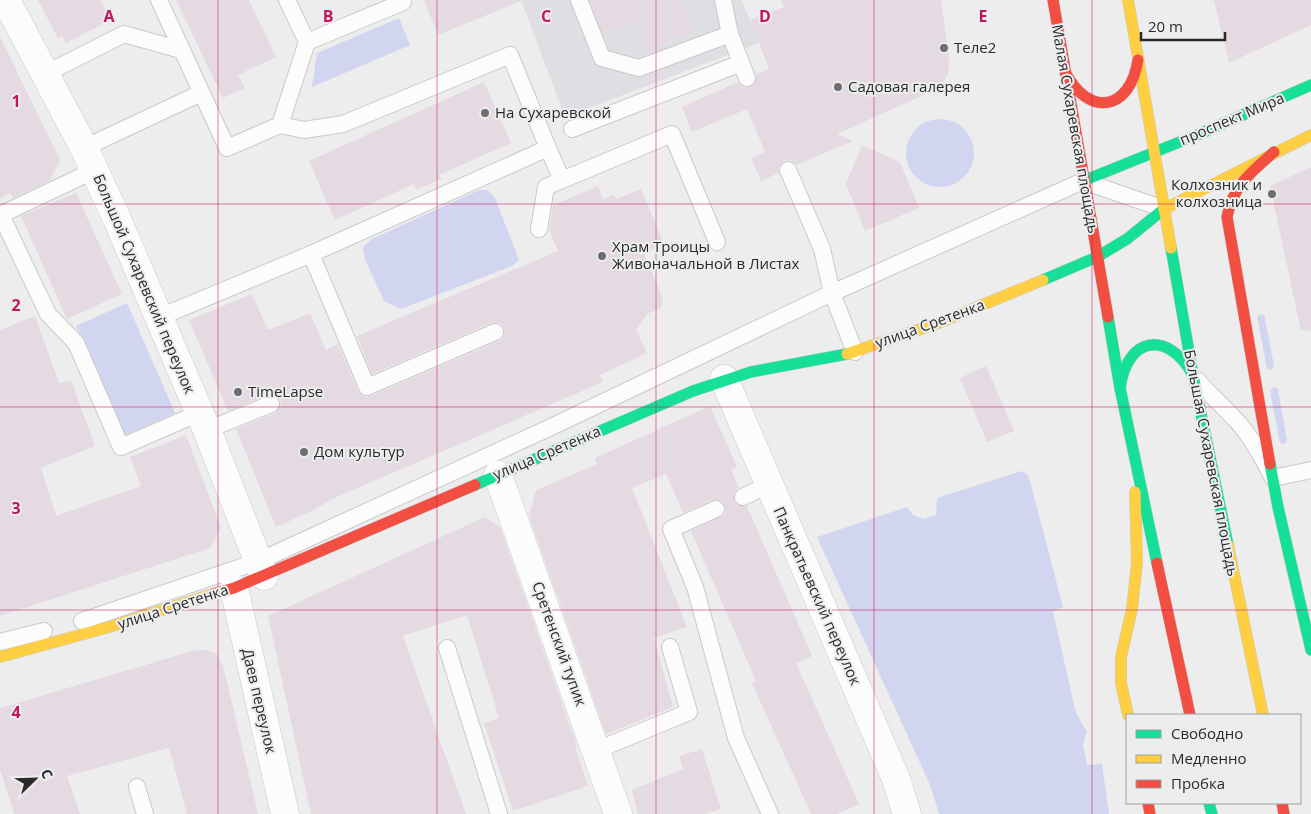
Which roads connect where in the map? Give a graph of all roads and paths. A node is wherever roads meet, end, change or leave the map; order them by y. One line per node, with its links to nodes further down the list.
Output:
1 (6, 0): 14 (street, Большой Сухаревский переулок)
2 (159, 0): 11 (lane)
3 (287, 0): 10 (lane)
4 (402, 0): 10 (lane)
5 (579, 0): 9 (lane)
6 (723, 0): 9 (lane)
7 (1054, 0): 13 (main road, Малая Сухаревская площадь)
8 (1128, 0): 12 (main road)
9 (730, 34): 18 (lane)
10 (307, 42): 17 (lane)
11 (181, 50): 14 (lane); 16 (lane)
12 (1138, 60): 13 (main road); 22 (main road)
13 (1065, 72): 26 (main road, Малая Сухаревская площадь)
14 (45, 74): 23 (street, Большой Сухаревский переулок)
15 (1311, 85): 22 (main road, проспект Мира)
16 (201, 93): 17 (lane); 23 (lane)
17 (280, 125): 20 (lane)
18 (572, 129)
19 (1311, 136): 21 (main road)
20 (548, 148): 25 (lane); 31 (lane)
21 (1274, 152): 27 (main road); 45 (main road)
22 (1154, 153): 26 (main road, проспект Мира); 27 (main road)
23 (89, 159): 28 (lane); 34 (street, Большой Сухаревский переулок)
24 (788, 170): 33 (lane)
25 (562, 180): 29 (lane); 30 (lane)
26 (1083, 181): 27 (lane); 32 (main road, Малая Сухаревская площадь); 33 (lane)
27 (1164, 209): 32 (main road, улица Сретенка); 37 (main road, Большая Сухаревская площадь)
28 (0, 215): 41 (lane)
29 (539, 229)
30 (717, 242)
31 (311, 254): 34 (lane); 35 (lane)
32 (1097, 257): 36 (main road, улица Сретенка); 39 (main road)
33 (832, 293): 36 (lane); 49 (lane)
34 (160, 317): 41 (street, Большой Сухаревский переулок)
35 (495, 332)
36 (855, 352): 38 (main road, улица Сретенка)
37 (1193, 375): 39 (main road); 45 (lane); 58 (main road, Большая Сухаревская площадь)
38 (724, 379): 44 (main road, улица Сретенка); 46 (street, Панкратьевский переулок)
39 (1120, 388): 42 (main road)
40 (271, 404): 41 (lane)
41 (203, 422): 49 (street, Большой Сухаревский переулок)
42 (1134, 462): 56 (main road); 57 (main road)
43 (1311, 470): 45 (lane)
44 (498, 475): 49 (main road, улица Сретенка); 59 (street, Сретенский тупик)
45 (1273, 478): 54 (main road)
46 (768, 485): 47 (lane); 66 (street, Панкратьевский переулок)
47 (742, 497)
48 (716, 509): 65 (lane)
49 (261, 568): 50 (main road, улица Сретенка); 51 (lane)
50 (234, 588): 55 (main road, улица Сретенка); 63 (street, Даев переулок)
51 (0, 642)
52 (670, 647): 59 (lane)
53 (447, 648): 64 (lane)
54 (1311, 650)
55 (0, 657)
56 (1128, 714)
57 (1190, 714)
58 (1263, 714)
59 (597, 750): 61 (street, Сретенский тупик)
60 (137, 787): 62 (lane)
61 (612, 812)
62 (146, 814)
63 (285, 814)
64 (499, 814)
65 (770, 814)
66 (907, 814)

